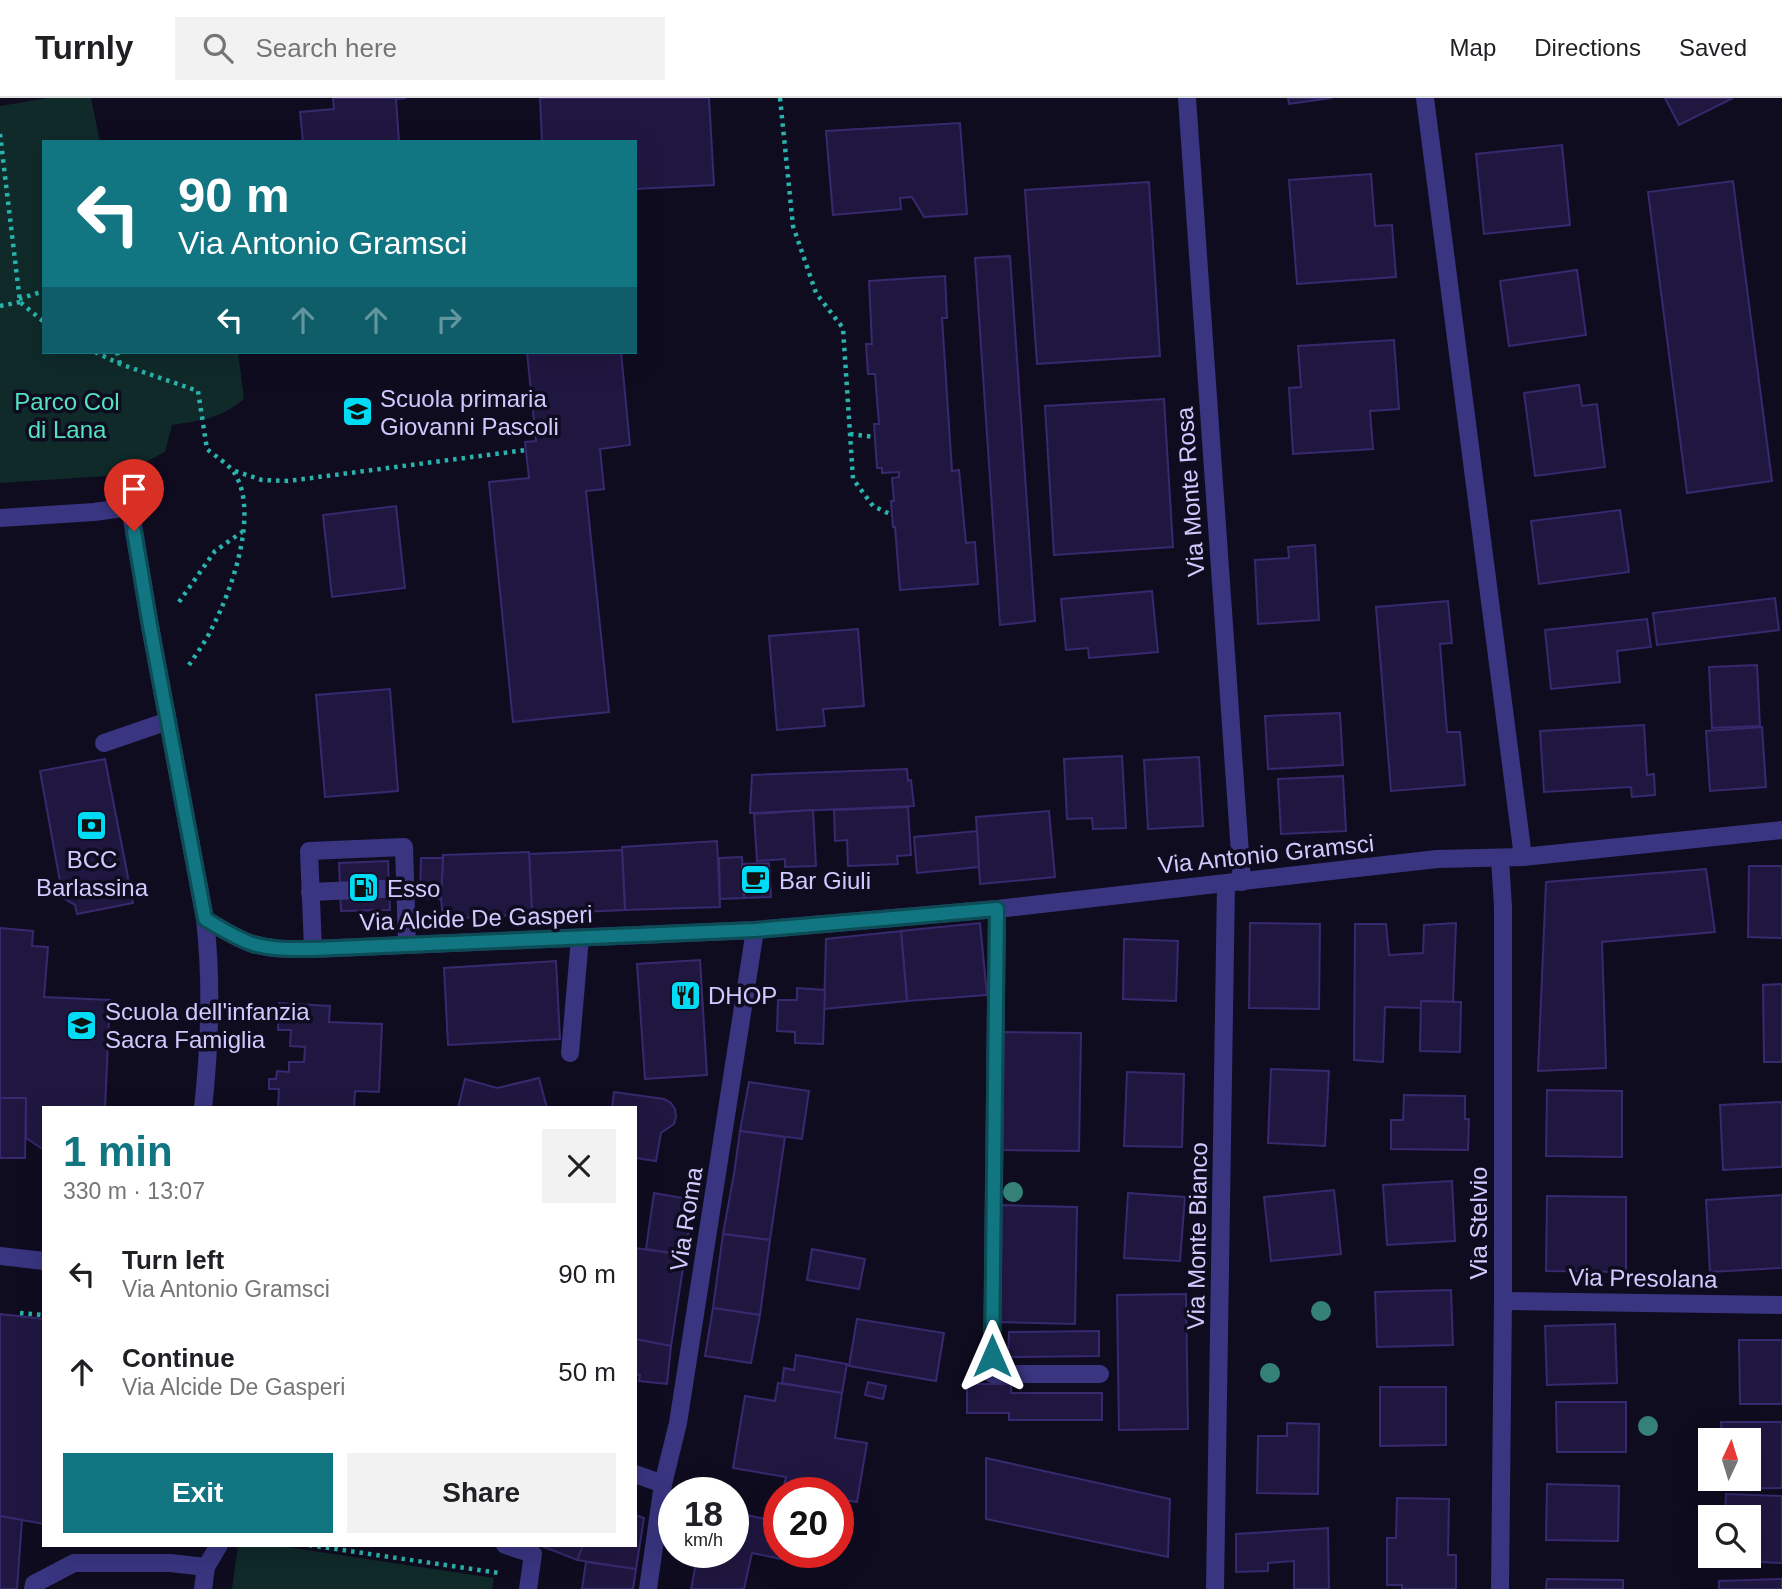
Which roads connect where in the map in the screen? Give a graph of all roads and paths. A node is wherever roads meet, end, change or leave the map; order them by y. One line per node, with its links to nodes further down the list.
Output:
1 (780, 98): 12 (path)
2 (1187, 98): 26 (street, Via Monte Rosa)
3 (1425, 98): 24 (street)
4 (0, 134): 6 (path)
5 (42, 292): 6 (path)
6 (19, 301): 7 (path); 8 (path)
7 (0, 306)
8 (42, 320)
9 (99, 354): 11 (path)
10 (118, 354): 11 (path)
11 (120, 364): 15 (path)
12 (850, 434): 13 (path); 16 (path)
13 (875, 437)
14 (526, 450): 15 (path)
15 (234, 471): 18 (path)
16 (892, 514)
17 (0, 518): 21 (street)
18 (243, 531): 19 (path); 20 (path)
19 (179, 602)
20 (189, 665)
21 (168, 721): 22 (street); 30 (street)
22 (104, 743)
23 (1782, 830): 24 (street, Via Antonio Gramsci)
24 (1523, 856): 25 (street, Via Antonio Gramsci)
25 (1500, 858): 26 (street, Via Antonio Gramsci); 39 (street, Via Stelvio)
26 (1235, 883): 29 (street, Via Antonio Gramsci); 56 (street, Via Monte Bianco)
27 (405, 888): 28 (street); 28 (street); 33 (street)
28 (310, 892): 34 (street)
29 (997, 909): 31 (street, Via Antonio Gramsci); 43 (street)
30 (205, 919): 34 (street, Via Alcide De Gasperi); 36 (street)
31 (755, 930): 32 (street, Via Alcide De Gasperi); 45 (street, Via Roma)
32 (580, 938): 33 (street, Via Alcide De Gasperi); 35 (street)
33 (408, 944): 34 (street, Via Alcide De Gasperi)
34 (313, 949)
35 (570, 1053)
36 (203, 1106)
37 (0, 1256): 38 (street)
38 (42, 1261)
39 (1503, 1301): 40 (street, Via Presolana); 57 (street, Via Stelvio)
40 (1782, 1304)
41 (20, 1312): 42 (path)
42 (42, 1315)
43 (1100, 1374)
44 (637, 1475): 46 (street)
45 (665, 1477)
46 (658, 1483)
47 (658, 1520): 55 (street, Via Roma)
48 (218, 1547): 51 (street)
49 (321, 1547): 52 (path)
50 (511, 1547): 52 (street)
51 (206, 1567): 53 (street); 54 (street)
52 (529, 1583)
53 (33, 1589)
54 (203, 1589)
55 (648, 1589)
56 (1215, 1589)
57 (1500, 1589)

